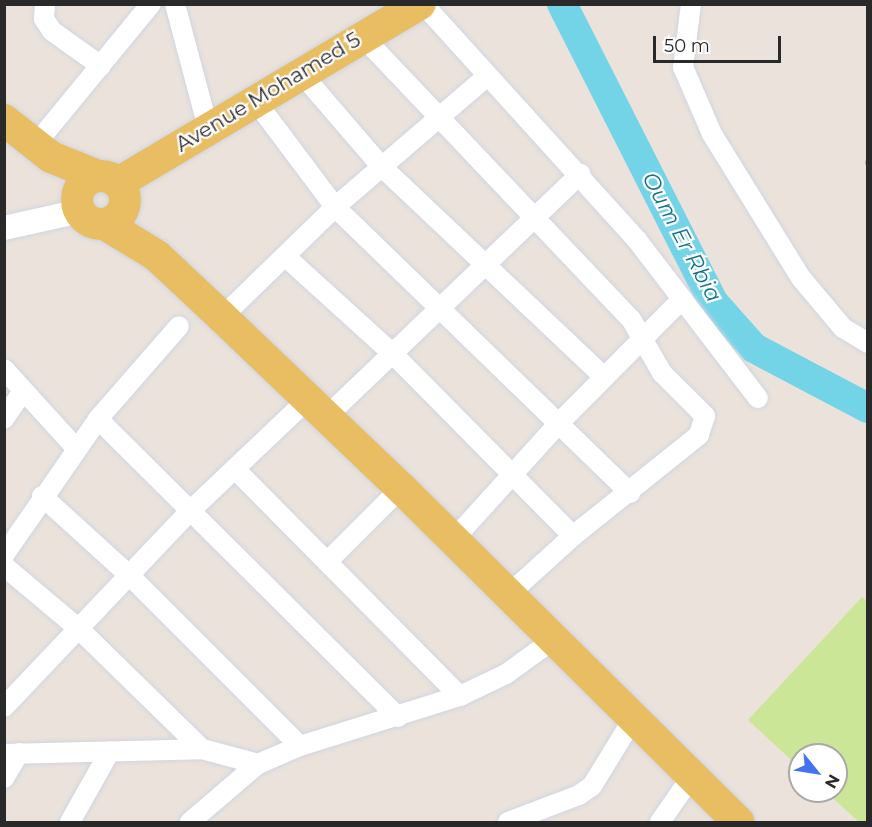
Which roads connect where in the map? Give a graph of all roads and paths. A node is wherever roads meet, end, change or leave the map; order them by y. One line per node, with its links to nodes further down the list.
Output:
1 (45, 4): 7 (street)
2 (151, 4): 7 (street)
3 (175, 4): 13 (street)
4 (421, 4): 6 (main road, Avenue Mohamed 5); 9 (street)
5 (691, 4): 28 (street)
6 (362, 36): 8 (main road, Avenue Mohamed 5); 11 (street)
7 (100, 66): 14 (street)
8 (301, 73): 10 (main road, Avenue Mohamed 5); 15 (street)
9 (486, 77): 11 (street); 16 (street)
10 (254, 99): 13 (main road, Avenue Mohamed 5); 18 (street)
11 (437, 118): 15 (street); 19 (street)
12 (4, 120): 14 (main road)
13 (208, 128): 17 (main road, Avenue Mohamed 5)
14 (43, 151): 17 (main road)
15 (381, 166): 18 (street); 22 (street)
16 (580, 174): 19 (street); 23 (street)
17 (101, 200): 20 (street); 25 (main road)
18 (335, 207): 21 (street); 24 (street)
19 (535, 216): 22 (street); 27 (street)
20 (4, 228)
21 (286, 257): 25 (street); 29 (street)
22 (486, 262): 24 (street); 31 (street)
23 (682, 299): 27 (street); 33 (street)
24 (439, 306): 29 (street); 37 (street)
25 (222, 317): 34 (main road)
26 (178, 326): 36 (street)
27 (642, 338): 31 (street); 42 (street)
28 (867, 343)
29 (392, 354): 34 (street); 40 (street)
30 (4, 369): 32 (street)
31 (604, 377): 37 (street)
32 (23, 391): 35 (street); 38 (street)
33 (758, 398)
34 (317, 408): 39 (street); 41 (main road)
35 (4, 419)
36 (98, 419): 38 (street); 44 (street)
37 (559, 423): 40 (street); 42 (street)
38 (76, 448): 43 (street)
39 (236, 470): 44 (street); 48 (street)
40 (515, 473): 45 (street); 46 (street)
41 (401, 488): 46 (main road); 48 (street)
42 (630, 493): 45 (street)
43 (42, 496): 47 (street); 50 (street)
44 (190, 511): 50 (street); 56 (street)
45 (573, 536): 51 (street)
46 (453, 540): 51 (main road)
47 (4, 555)
48 (327, 562): 54 (street)
49 (4, 566): 52 (street)
50 (130, 576): 52 (street); 58 (street)
51 (508, 596): 53 (main road)
52 (78, 628): 55 (street); 59 (street)
53 (553, 640): 54 (street); 57 (main road)
54 (460, 696): 56 (street)
55 (4, 707)
56 (398, 717): 58 (street)
57 (633, 718): 63 (main road); 67 (street)
58 (300, 746): 62 (street)
59 (202, 749): 60 (street); 62 (street)
60 (110, 751): 61 (street); 65 (street)
61 (12, 754): 64 (street)
62 (258, 764): 66 (street)
63 (692, 776): 68 (street); 69 (main road)
64 (4, 778)
65 (70, 822)
66 (190, 822)
67 (508, 822)
68 (660, 822)
69 (739, 822)

